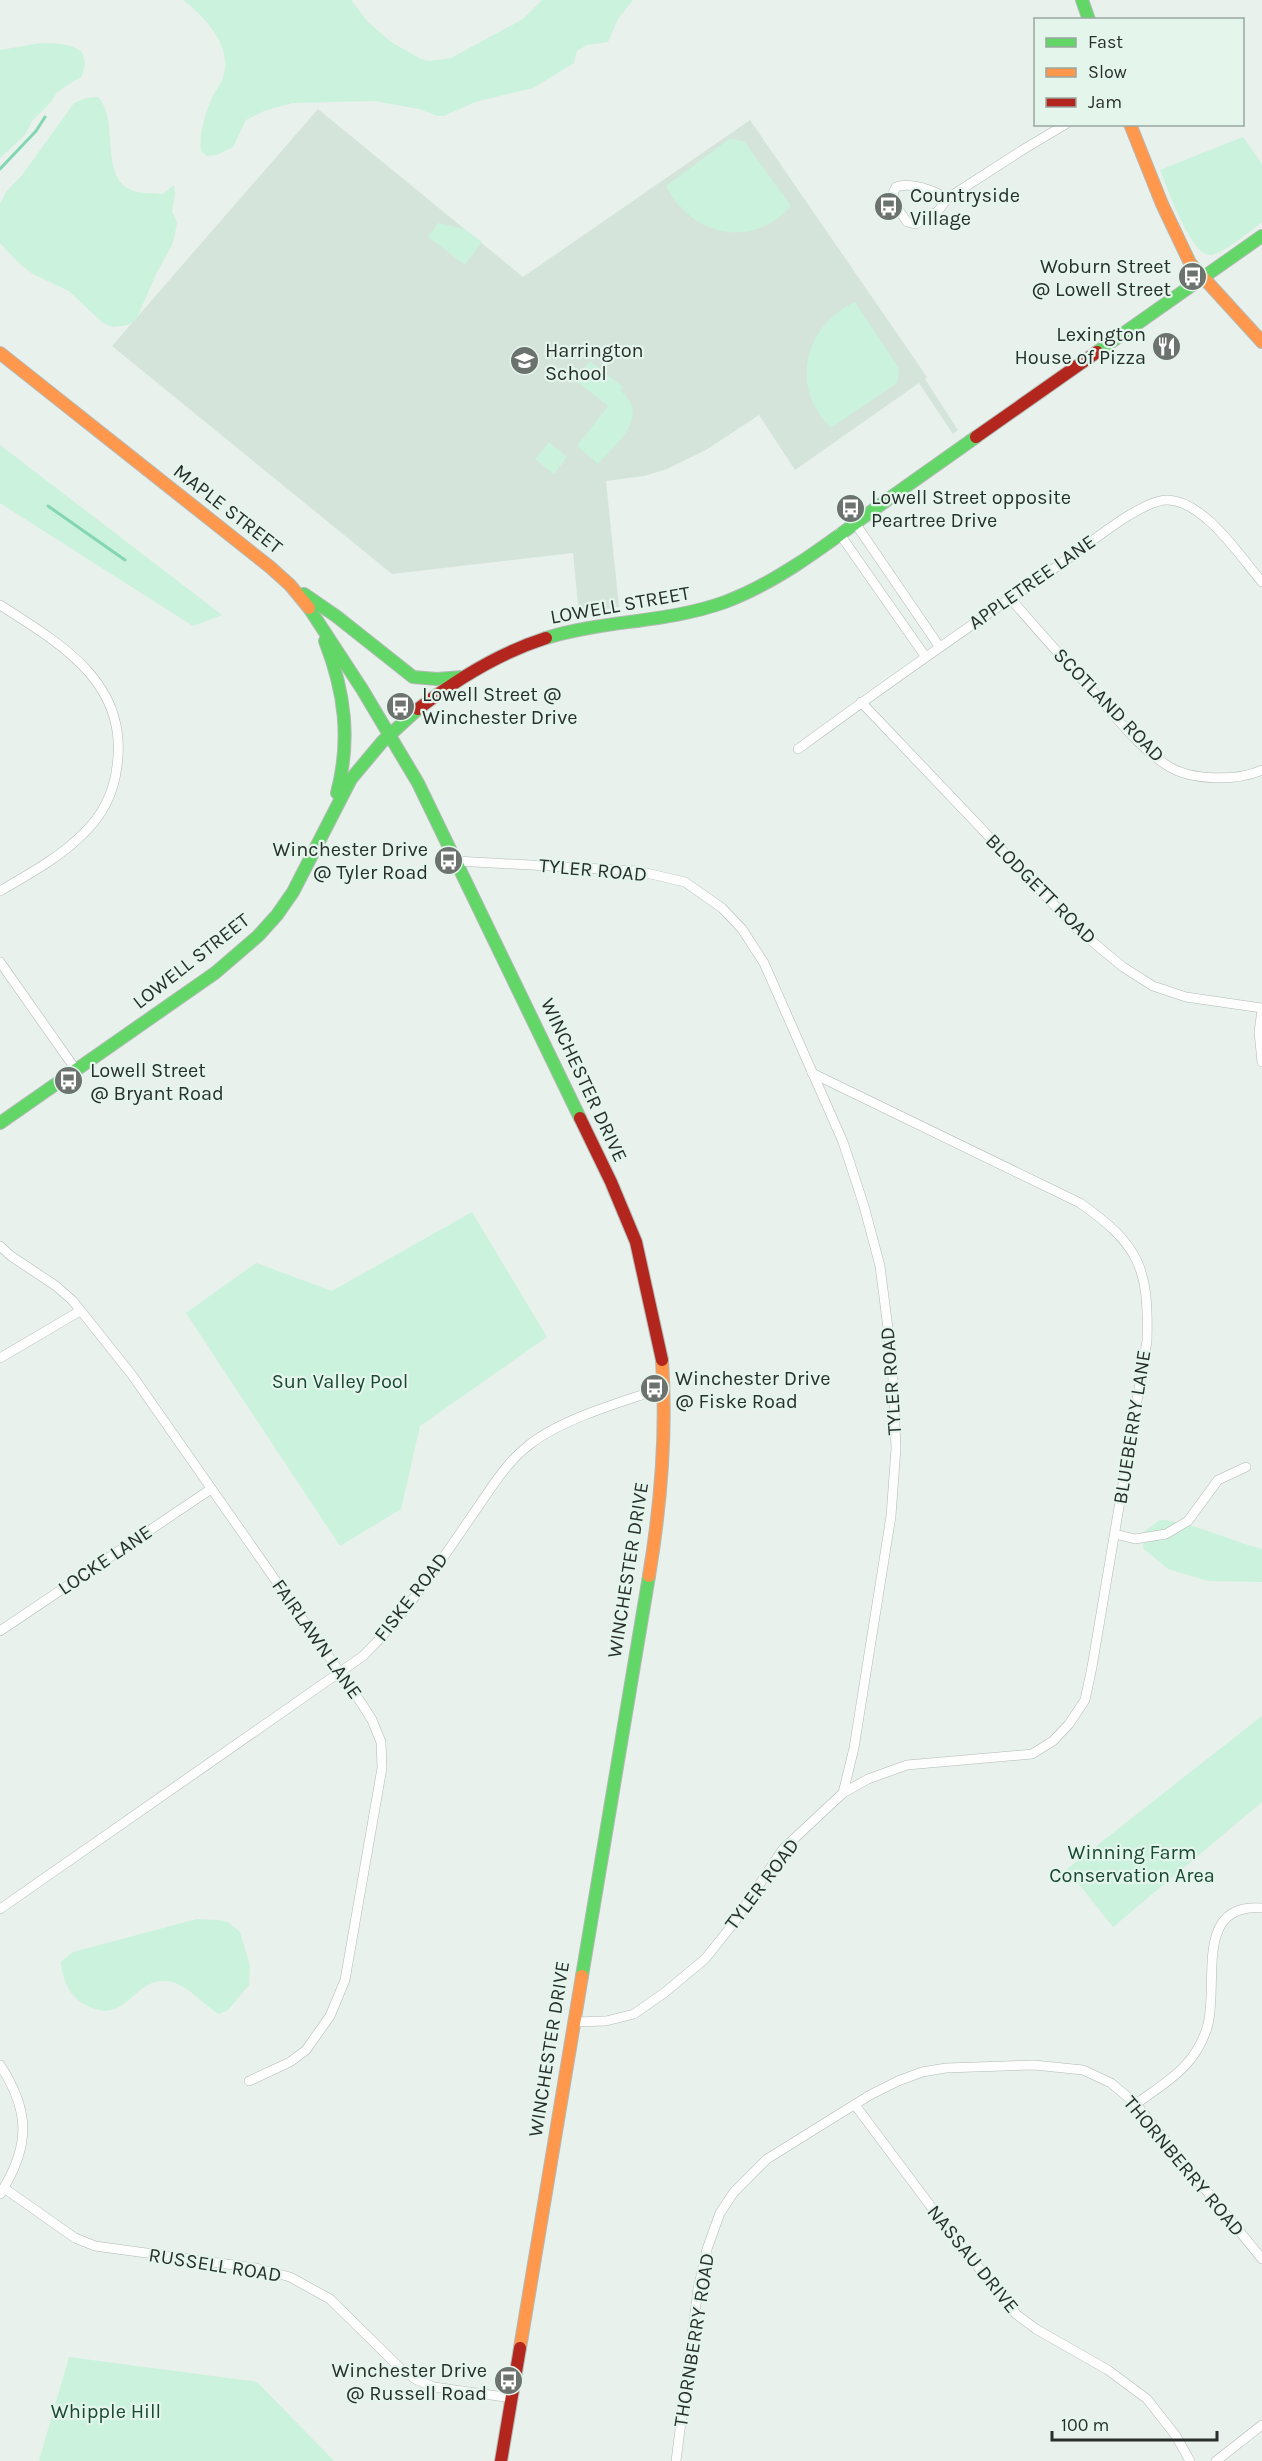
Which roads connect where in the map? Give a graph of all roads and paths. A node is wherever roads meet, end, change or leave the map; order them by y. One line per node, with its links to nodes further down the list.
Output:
1 (1082, 0): 2 (main road)
2 (1088, 18)
3 (1063, 126): 5 (street)
4 (1131, 126): 7 (main road)
5 (948, 198): 5 (street)
6 (1262, 236): 7 (main road, LOWELL STREET)
7 (1203, 278): 8 (main road); 10 (main road, LOWELL STREET)
8 (1262, 342)
9 (0, 353): 13 (main road, MAPLE STREET)
10 (855, 523): 11 (main road, LOWELL STREET); 17 (street)
11 (839, 533): 18 (street); 19 (main road, LOWELL STREET)
12 (1262, 582): 14 (street, APPLETREE LANE)
13 (290, 585): 16 (main road, MAPLE STREET); 19 (main road)
14 (1010, 598): 17 (street, APPLETREE LANE); 23 (street, SCOTLAND ROAD)
15 (0, 605): 26 (street)
16 (309, 607): 21 (main road, MAPLE STREET); 24 (main road)
17 (939, 646): 18 (street, APPLETREE LANE)
18 (925, 656): 20 (street, APPLETREE LANE)
19 (464, 677): 21 (main road, LOWELL STREET)
20 (861, 702): 22 (street, APPLETREE LANE); 28 (street, BLODGETT ROAD)
21 (390, 734): 24 (main road, LOWELL STREET); 25 (main road, WINCHESTER DRIVE)
22 (798, 749)
23 (1262, 770)
24 (319, 844): 30 (main road, LOWELL STREET)
25 (456, 861): 31 (street, TYLER ROAD); 36 (main road, WINCHESTER DRIVE)
26 (0, 891)
27 (0, 962): 30 (street)
28 (1262, 1009): 29 (street)
29 (1262, 1062)
30 (76, 1070): 32 (main road, LOWELL STREET)
31 (812, 1073): 39 (street, BLUEBERRY LANE); 42 (street, TYLER ROAD)
32 (0, 1123)
33 (0, 1246): 34 (street, FAIRLAWN LANE)
34 (80, 1311): 35 (street); 38 (street, FAIRLAWN LANE)
35 (0, 1358)
36 (663, 1388): 41 (street, FISKE ROAD); 45 (main road, WINCHESTER DRIVE)
37 (1246, 1467): 39 (street)
38 (211, 1489): 40 (street, LOCKE LANE); 41 (street, FAIRLAWN LANE)
39 (1114, 1534): 42 (street, BLUEBERRY LANE)
40 (0, 1631)
41 (340, 1672): 44 (street, FISKE ROAD); 47 (street, FAIRLAWN LANE)
42 (843, 1793): 45 (street, TYLER ROAD)
43 (1262, 1908): 48 (street)
44 (0, 1909)
45 (574, 2022): 52 (main road, WINCHESTER DRIVE)
46 (0, 2065): 50 (street)
47 (249, 2081)
48 (1136, 2104): 49 (street, THORNBERRY ROAD); 51 (street, THORNBERRY ROAD)
49 (855, 2105): 55 (street, THORNBERRY ROAD); 56 (street, NASSAU DRIVE)
50 (2, 2191): 52 (street, RUSSELL ROAD)
51 (1262, 2259)
52 (512, 2398): 54 (main road, WINCHESTER DRIVE)
53 (1262, 2425): 57 (street)
54 (501, 2461)
55 (676, 2461)
56 (1190, 2461)
57 (1216, 2461)

